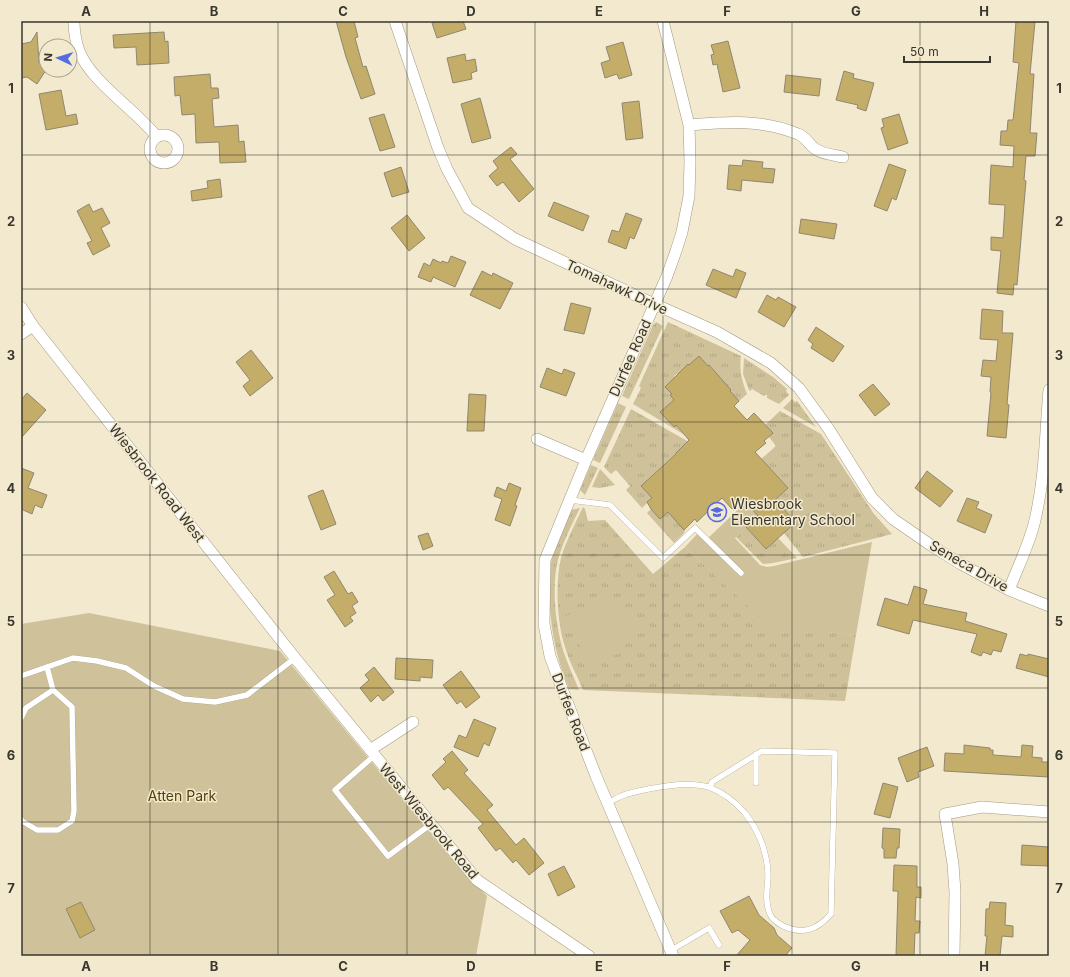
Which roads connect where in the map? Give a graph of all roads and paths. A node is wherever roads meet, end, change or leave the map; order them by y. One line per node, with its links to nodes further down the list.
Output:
1 (74, 21): 5 (street)
2 (395, 21): 7 (street, Tomahawk Drive)
3 (663, 21): 4 (street, Durfee Road)
4 (689, 124): 6 (street); 7 (street, Durfee Road)
5 (157, 137)
6 (843, 157)
7 (654, 304): 13 (street, Durfee Road); 15 (street, Tomahawk Drive)
8 (21, 307): 9 (street, Wiesbrook Road West)
9 (33, 326): 10 (street); 19 (street, Wiesbrook Road West)
10 (21, 334)
11 (1049, 390): 17 (street)
12 (537, 439): 13 (street)
13 (586, 460): 14 (street, Durfee Road)
14 (570, 500): 16 (lane); 29 (street, Durfee Road)
15 (893, 519): 17 (street, Seneca Drive)
16 (741, 573)
17 (1008, 590): 18 (street, Seneca Drive)
18 (1049, 606)
19 (295, 658): 20 (lane); 25 (street, West Wiesbrook Road)
20 (47, 667): 21 (lane); 22 (lane)
21 (21, 676)
22 (53, 690): 23 (lane); 31 (lane)
23 (21, 718)
24 (413, 722): 25 (street)
25 (373, 752): 32 (street, West Wiesbrook Road); 32 (lane)
26 (756, 754): 27 (lane); 28 (lane); 28 (lane)
27 (756, 783)
28 (710, 788): 29 (lane)
29 (607, 803): 34 (street, Durfee Road)
30 (1049, 812): 36 (street)
31 (21, 819)
32 (431, 824): 35 (street, West Wiesbrook Road)
33 (719, 945): 34 (lane)
34 (672, 953)
35 (589, 956)
36 (954, 956)

